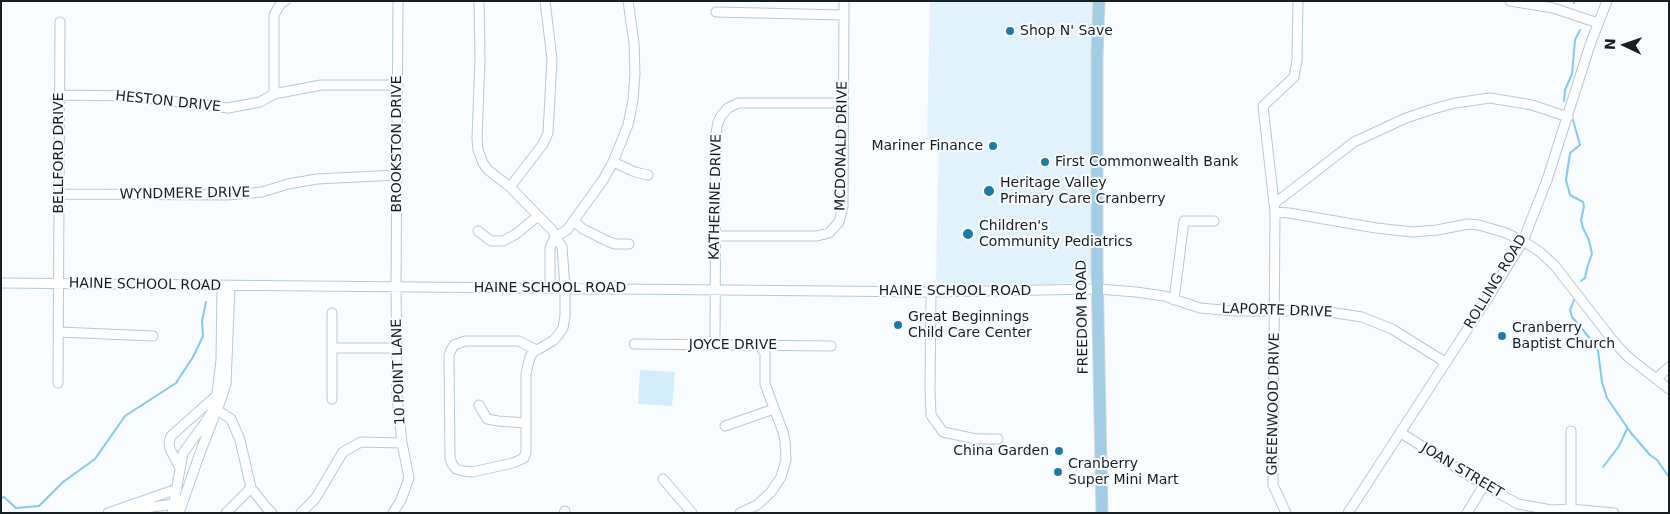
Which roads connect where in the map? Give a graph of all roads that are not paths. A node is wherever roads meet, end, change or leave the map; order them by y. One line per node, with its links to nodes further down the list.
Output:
1 (285, 1): 16 (street)
2 (398, 1): 15 (street, BROOKSTON DRIVE)
3 (478, 1): 23 (street)
4 (546, 1): 23 (street)
5 (628, 1): 20 (street)
6 (844, 1): 12 (street, MCDONALD DRIVE)
7 (1099, 1): 42 (main road, FREEDOM ROAD)
8 (1298, 1): 25 (street, GREENWOOD DRIVE)
9 (1510, 1): 14 (street)
10 (1607, 1): 14 (street, ROLLING ROAD)
11 (716, 12): 12 (street)
12 (844, 15): 18 (street, MCDONALD DRIVE)
13 (60, 22): 17 (street, BELLFORD DRIVE)
14 (1598, 23): 19 (street, ROLLING ROAD)
15 (398, 85): 16 (street, HESTON DRIVE); 21 (street, BROOKSTON DRIVE)
16 (274, 94): 17 (street, HESTON DRIVE)
17 (59, 95): 24 (street, BELLFORD DRIVE)
18 (843, 103): 32 (street, MCDONALD DRIVE); 32 (street, KATHERINE DRIVE)
19 (1568, 117): 25 (street); 33 (street, ROLLING ROAD)
20 (614, 162): 22 (street); 28 (street)
21 (397, 175): 24 (street, WYNDMERE DRIVE); 38 (street, BROOKSTON DRIVE)
22 (648, 175)
23 (510, 187): 27 (street)
24 (60, 194): 36 (street, BELLFORD DRIVE)
25 (1275, 202): 26 (street, GREENWOOD DRIVE)
26 (1275, 212): 33 (street); 45 (street, GREENWOOD DRIVE)
27 (538, 216): 30 (street); 31 (street)
28 (574, 221): 31 (street); 34 (street)
29 (1214, 222): 44 (street)
30 (478, 231)
31 (555, 236): 39 (street); 40 (street)
32 (716, 236): 41 (street, KATHERINE DRIVE)
33 (1523, 241): 56 (street, ROLLING ROAD); 58 (street)
34 (629, 244)
35 (1, 283): 36 (street, HAINE SCHOOL ROAD)
36 (59, 284): 37 (street, HAINE SCHOOL ROAD); 47 (street, BELLFORD DRIVE)
37 (226, 286): 38 (street, HAINE SCHOOL ROAD); 61 (street); 65 (street)
38 (396, 286): 39 (street, HAINE SCHOOL ROAD); 54 (street, 10 POINT LANE)
39 (550, 288): 40 (street, HAINE SCHOOL ROAD)
40 (565, 288): 41 (street, HAINE SCHOOL ROAD); 55 (street)
41 (715, 289): 43 (street, HAINE SCHOOL ROAD); 50 (street, KATHERINE DRIVE)
42 (1098, 289): 43 (street, HAINE SCHOOL ROAD); 44 (street, LAPORTE DRIVE); 90 (main road, FREEDOM ROAD)
43 (931, 292): 70 (street)
44 (1174, 300): 45 (street, LAPORTE DRIVE)
45 (1276, 311): 56 (street, LAPORTE DRIVE); 91 (street, GREENWOOD DRIVE)
46 (332, 313): 53 (street)
47 (58, 332): 48 (street); 59 (street, BELLFORD DRIVE)
48 (153, 336)
49 (634, 344): 50 (street, JOYCE DRIVE)
50 (715, 345): 51 (street, JOYCE DRIVE)
51 (758, 345): 52 (street, JOYCE DRIVE); 64 (street)
52 (831, 346)
53 (332, 348): 54 (street); 62 (street)
54 (397, 348): 71 (street, 10 POINT LANE)
55 (536, 350): 66 (street); 66 (street)
56 (1445, 362): 69 (street, ROLLING ROAD)
57 (1669, 368): 58 (street)
58 (1656, 379): 60 (street)
59 (58, 383)
60 (1669, 389)
61 (217, 394): 65 (street); 73 (street)
62 (332, 399)
63 (479, 405): 66 (street)
64 (774, 408): 67 (street); 89 (street)
65 (215, 409): 72 (street); 73 (street); 76 (street)
66 (526, 422)
67 (725, 426)
68 (1572, 431): 80 (street)
69 (1400, 433): 75 (street, JOAN STREET); 92 (street, ROLLING ROAD)
70 (998, 439)
71 (402, 443): 86 (street); 87 (street, 10 POINT LANE)
72 (195, 468): 73 (street); 78 (street)
73 (179, 471): 77 (street)
74 (663, 478): 88 (street)
75 (1484, 485): 80 (street, JOAN STREET); 93 (street)
76 (251, 488): 84 (street); 85 (street)
77 (177, 489): 79 (street); 81 (street)
78 (186, 495): 79 (street); 83 (street)
79 (173, 508): 82 (street)
80 (1571, 509): 94 (street, JOAN STREET)
81 (108, 513)
82 (130, 513)
83 (179, 513)
84 (226, 513)
85 (272, 513)
86 (300, 513)
87 (393, 513)
88 (692, 513)
89 (740, 513)
90 (1102, 513)
91 (1286, 513)
92 (1348, 513)
93 (1467, 513)
94 (1614, 513)

